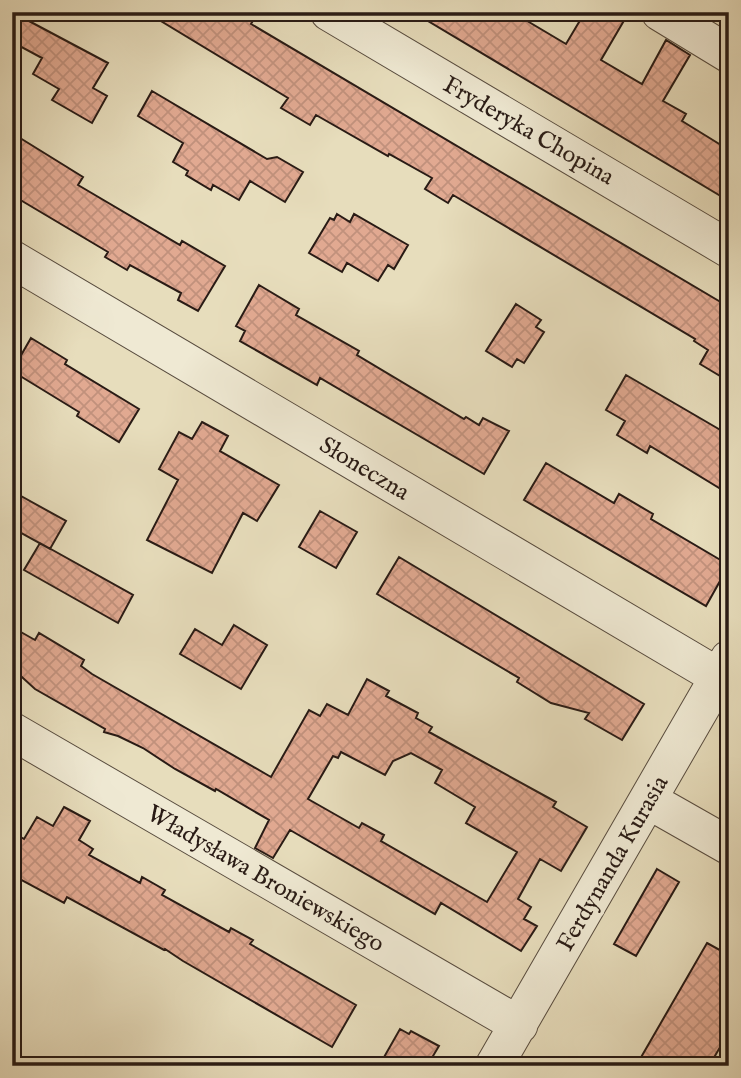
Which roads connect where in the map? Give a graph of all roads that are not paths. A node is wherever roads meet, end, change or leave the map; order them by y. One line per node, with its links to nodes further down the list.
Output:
1 (329, 12): 4 (street, Fryderyka Chopina)
2 (660, 12): 3 (street)
3 (729, 54)
4 (729, 249)
5 (12, 259): 6 (street, Słoneczna)
6 (724, 668): 8 (street, Ferdynanda Kurasia)
7 (12, 731): 10 (street, Władysława Broniewskiego)
8 (648, 800): 9 (street); 10 (street, Ferdynanda Kurasia)
9 (729, 846)
10 (519, 1025): 11 (street, Ferdynanda Kurasia)
11 (494, 1066)

